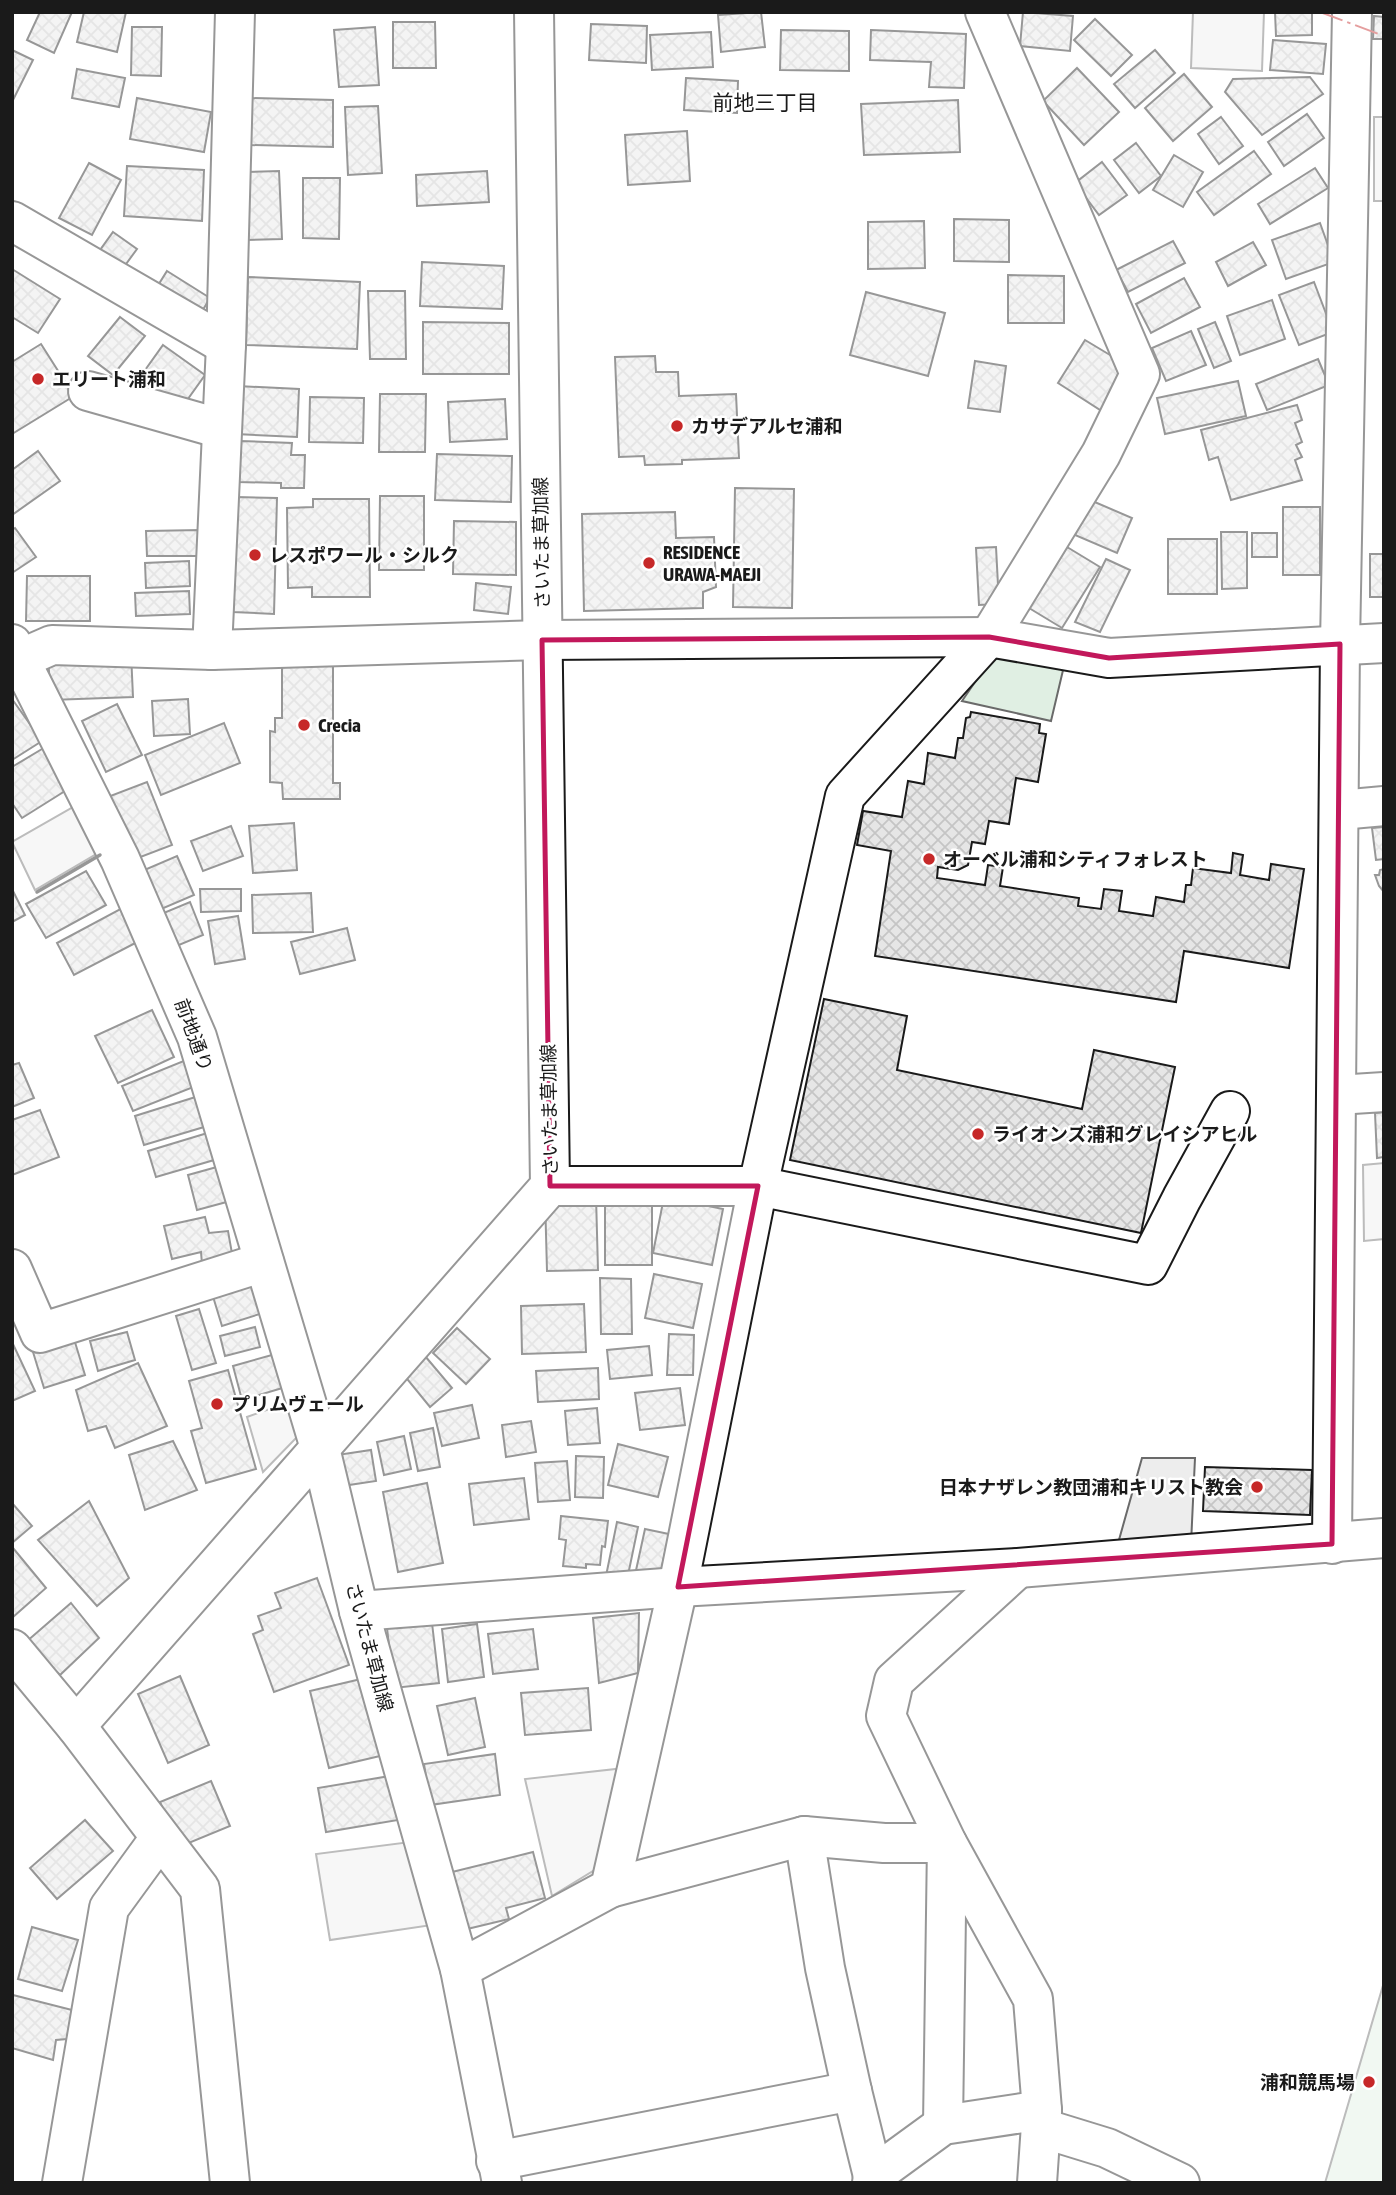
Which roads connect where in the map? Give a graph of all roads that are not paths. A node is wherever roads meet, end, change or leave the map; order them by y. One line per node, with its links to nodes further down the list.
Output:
1 (235, 12): 6 (street)
2 (534, 12): 10 (street, さいたま草加線)
3 (985, 12): 9 (street)
4 (1352, 12): 12 (street)
5 (12, 220): 6 (street)
6 (226, 345): 8 (street)
7 (88, 391): 8 (street)
8 (222, 429): 13 (street)
9 (989, 637): 10 (street); 12 (street); 21 (street)
10 (542, 640): 13 (street); 20 (street, さいたま草加線)
11 (1384, 643): 12 (street)
12 (1340, 644): 16 (street)
13 (212, 650): 14 (street)
14 (15, 657): 22 (street, 前地通り)
15 (1384, 806): 16 (street)
16 (1340, 810): 18 (street)
17 (1384, 1092): 18 (street)
18 (1338, 1095): 26 (street)
19 (1230, 1111): 21 (street)
20 (550, 1186): 21 (street); 24 (street, さいたま草加線)
21 (758, 1186): 28 (street)
22 (264, 1262): 23 (street); 24 (street, 前地通り)
23 (12, 1269)
24 (320, 1448): 29 (street, さいたま草加線); 31 (street)
25 (1384, 1538): 26 (street)
26 (1332, 1544): 27 (street)
27 (1018, 1568): 28 (street); 34 (street)
28 (678, 1587): 29 (street); 35 (street)
29 (359, 1611): 36 (street, さいたま草加線)
30 (12, 1649): 31 (street)
31 (76, 1726): 33 (street)
32 (804, 1836): 34 (street); 35 (street); 37 (street)
33 (160, 1838): 42 (street); 43 (street)
34 (947, 1843): 38 (street); 39 (street)
35 (610, 1888): 36 (street)
36 (460, 1969): 40 (street, さいたま草加線)
37 (852, 2091): 40 (street); 41 (street)
38 (1042, 2119): 39 (street); 44 (street); 45 (street)
39 (943, 2125): 41 (street)
40 (499, 2172)
41 (873, 2180)
42 (62, 2183)
43 (230, 2183)
44 (1037, 2183)
45 (1180, 2183)

